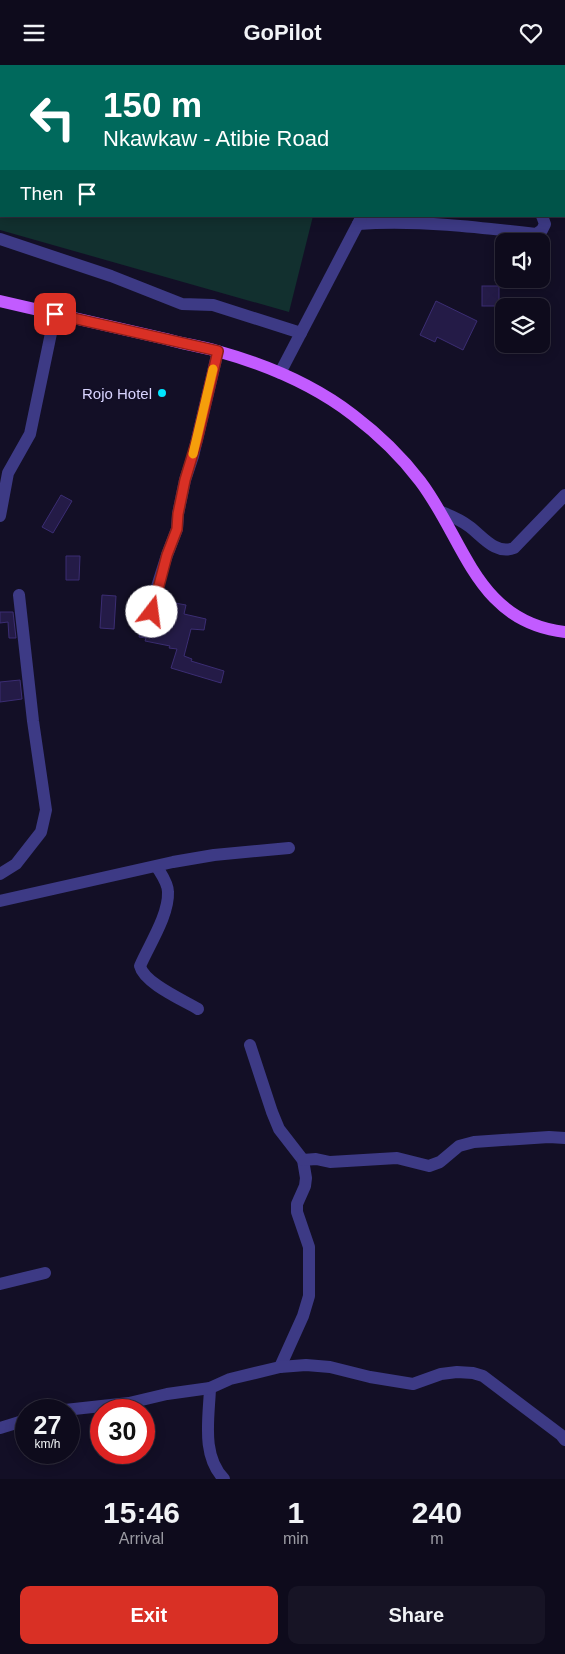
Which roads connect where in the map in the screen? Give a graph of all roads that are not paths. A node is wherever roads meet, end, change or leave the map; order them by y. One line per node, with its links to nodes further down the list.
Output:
1 (542, 217): 2 (street)
2 (360, 220): 6 (street)
3 (0, 239): 6 (street)
4 (0, 301): 5 (main road)
5 (55, 314): 7 (main road); 11 (street)
6 (301, 333): 8 (street)
7 (218, 351): 8 (main road); 13 (street)
8 (280, 373): 10 (main road)
9 (565, 495): 10 (street)
10 (441, 512): 14 (main road)
11 (0, 516)
12 (19, 595): 17 (street)
13 (152, 612)
14 (565, 632)
15 (289, 848): 16 (street)
16 (157, 867): 18 (street); 19 (street)
17 (0, 874)
18 (0, 901)
19 (198, 1009)
20 (250, 1045): 22 (street)
21 (565, 1138): 22 (street)
22 (304, 1160): 25 (street)
23 (45, 1273): 24 (street)
24 (0, 1285)
25 (280, 1367): 26 (street); 30 (street)
26 (210, 1388): 27 (street); 31 (street)
27 (80, 1408)
28 (15, 1423): 29 (street)
29 (0, 1428)
30 (565, 1440)
31 (221, 1477)

